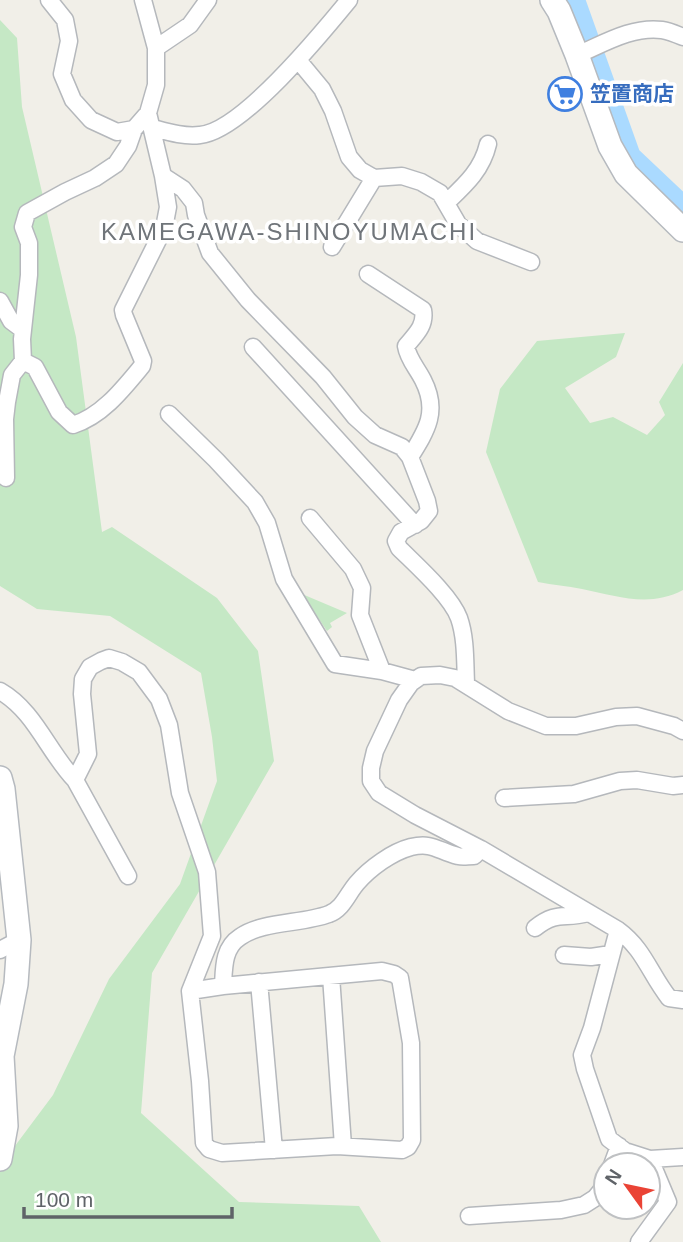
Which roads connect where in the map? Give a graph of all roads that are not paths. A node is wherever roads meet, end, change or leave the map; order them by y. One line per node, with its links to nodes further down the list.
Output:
1 (49, 0): 11 (street)
2 (143, 0): 7 (street)
3 (208, 0): 7 (street)
4 (349, 0): 9 (street)
5 (552, 0): 8 (street)
6 (683, 37): 8 (street)
7 (156, 48): 10 (street)
8 (580, 53): 16 (street)
9 (298, 60): 10 (street); 14 (street)
10 (150, 121): 11 (street); 13 (street)
11 (134, 129): 21 (street)
12 (488, 144): 15 (street)
13 (163, 176): 23 (street); 25 (street)
14 (374, 178): 15 (street); 17 (street)
15 (446, 203): 18 (street)
16 (683, 230)
17 (332, 247)
18 (531, 262)
19 (368, 274): 25 (street)
20 (0, 301): 21 (street)
21 (23, 331): 23 (street)
22 (253, 347): 28 (street)
23 (23, 361): 26 (street)
24 (169, 415): 29 (street)
25 (410, 457): 28 (street)
26 (6, 478)
27 (310, 518): 29 (street)
28 (415, 525): 31 (street)
29 (382, 671): 30 (street)
30 (415, 680): 31 (street); 38 (street)
31 (466, 683): 33 (street)
32 (0, 691): 34 (street)
33 (683, 731)
34 (75, 780): 39 (street); 49 (street)
35 (683, 785): 37 (street)
36 (1, 786): 43 (street)
37 (504, 798)
38 (481, 849): 40 (street); 48 (street)
39 (128, 876)
40 (588, 913): 41 (street); 42 (street)
41 (535, 928)
42 (618, 930): 44 (street); 50 (street)
43 (10, 945): 51 (street)
44 (611, 954): 45 (street); 53 (street)
45 (564, 955)
46 (331, 976): 47 (street); 52 (street); 52 (street)
47 (259, 982): 48 (street); 54 (street)
48 (223, 986): 49 (street)
49 (190, 991): 54 (street)
50 (683, 1000)
51 (1, 1056): 58 (street)
52 (343, 1146): 54 (street)
53 (618, 1146): 55 (street); 56 (street)
54 (274, 1150)
55 (616, 1151)
56 (624, 1151)
57 (683, 1157): 59 (street)
58 (0, 1159)
59 (662, 1159)
60 (662, 1188): 62 (street)
61 (592, 1200): 63 (street)
62 (662, 1210)
63 (469, 1216)
64 (654, 1221): 65 (street)
65 (639, 1242)

